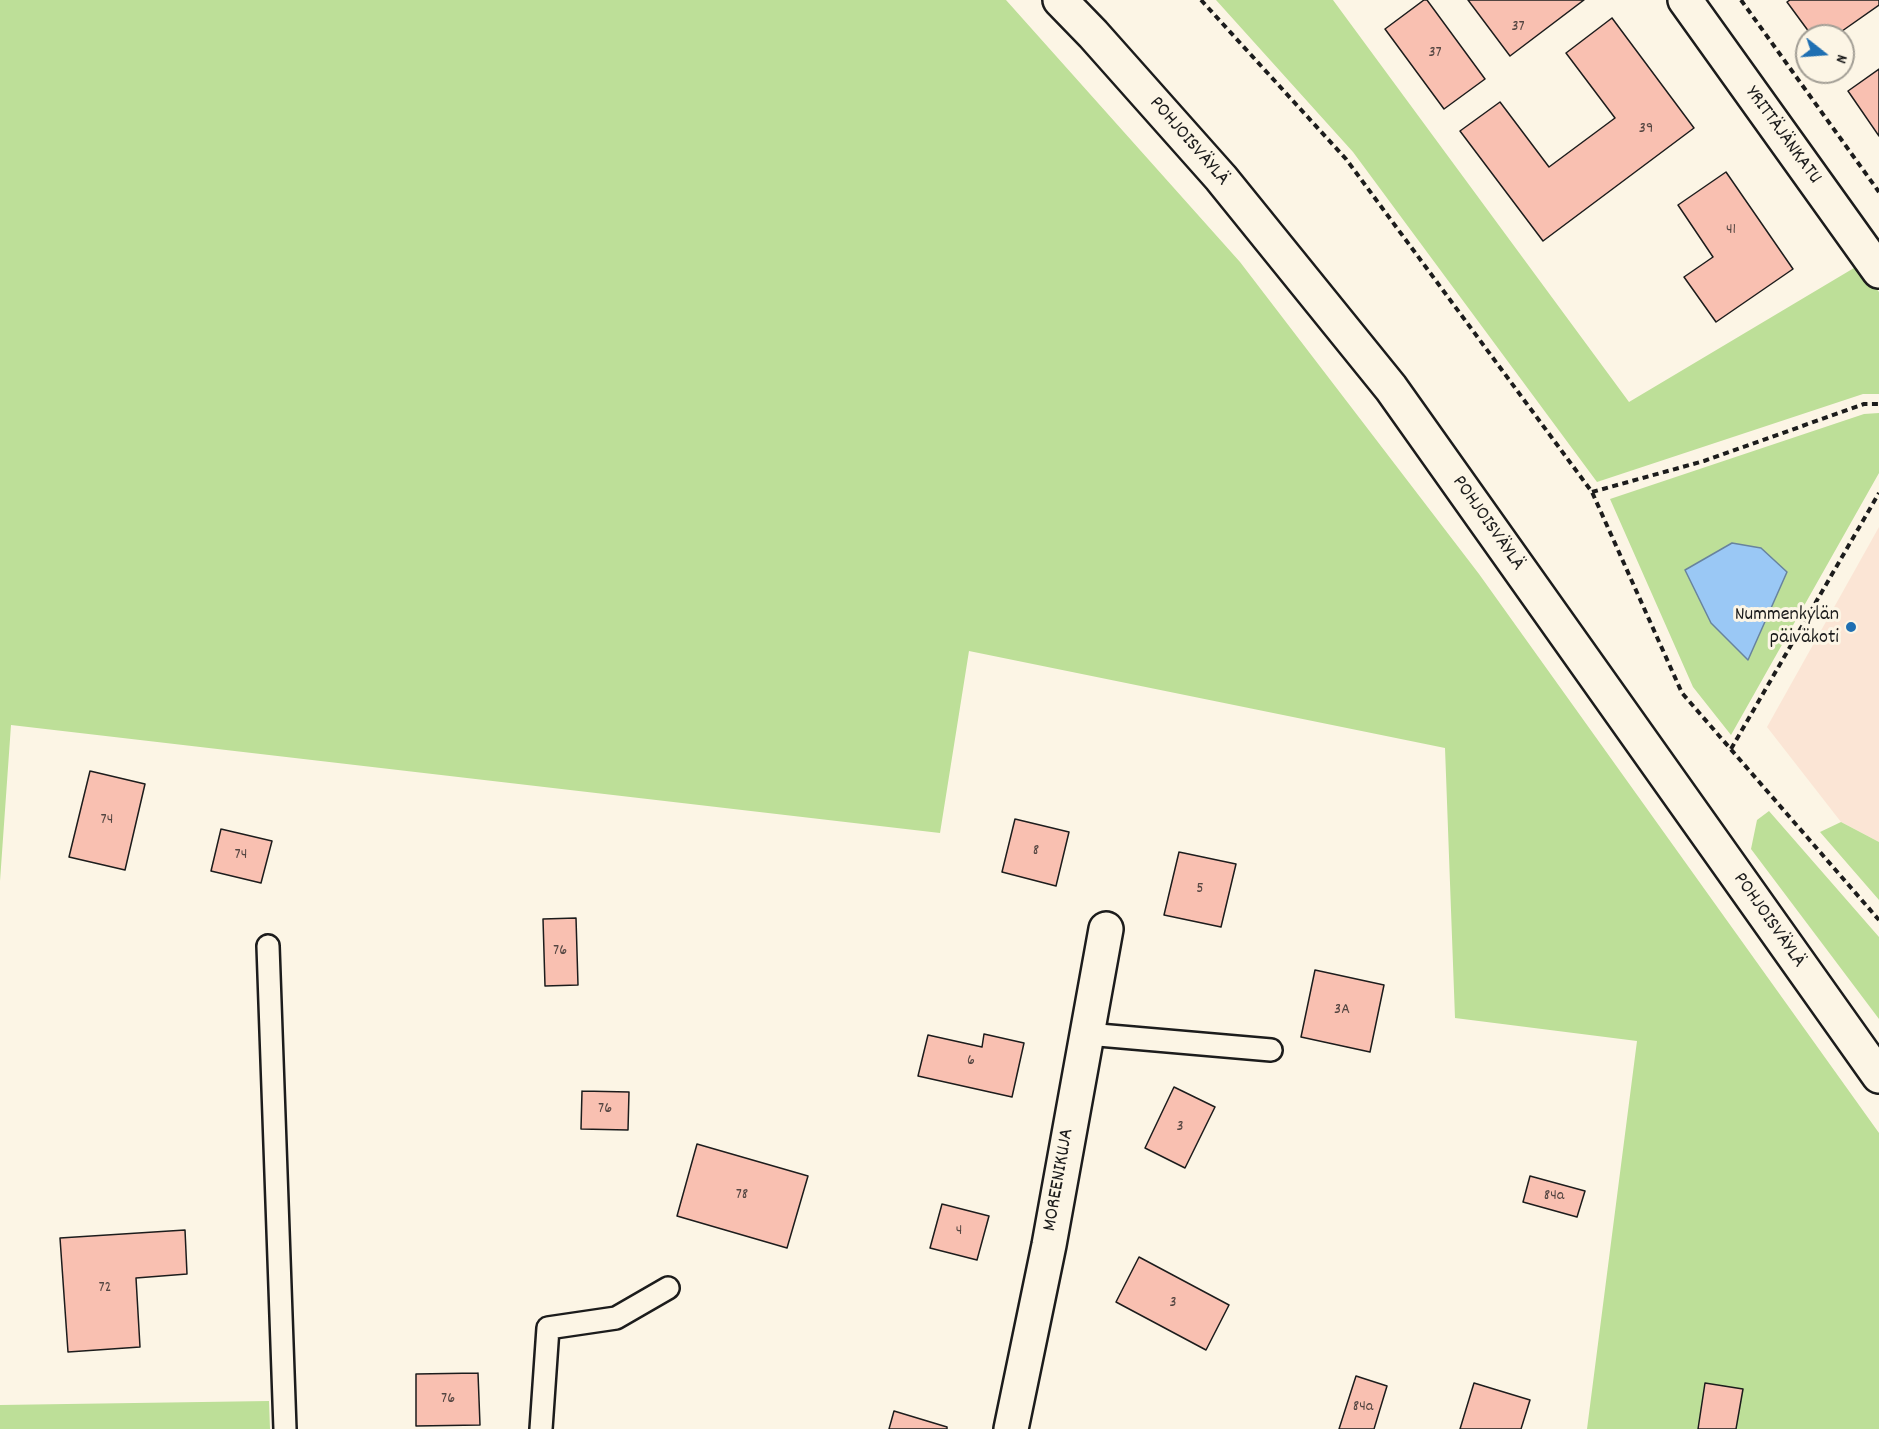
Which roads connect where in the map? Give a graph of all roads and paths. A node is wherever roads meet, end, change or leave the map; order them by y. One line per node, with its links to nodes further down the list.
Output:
1 (1060, 0): 16 (street, POHJOISVÄYLÄ)
2 (1201, 0): 8 (path)
3 (1685, 0): 6 (street, YRITTÄJÄNKATU)
4 (1741, 0): 5 (path)
5 (1879, 192)
6 (1879, 271)
7 (1879, 404): 8 (path)
8 (1592, 492): 10 (path)
9 (1879, 493): 10 (path)
10 (1731, 748): 11 (path)
11 (1879, 920)
12 (1106, 929): 14 (street, MOREENIKUJA)
13 (268, 946): 18 (lane)
14 (1087, 1034): 15 (lane); 20 (street, MOREENIKUJA)
15 (1271, 1050)
16 (1879, 1076)
17 (668, 1288): 19 (lane)
18 (285, 1429)
19 (541, 1429)
20 (1011, 1429)

